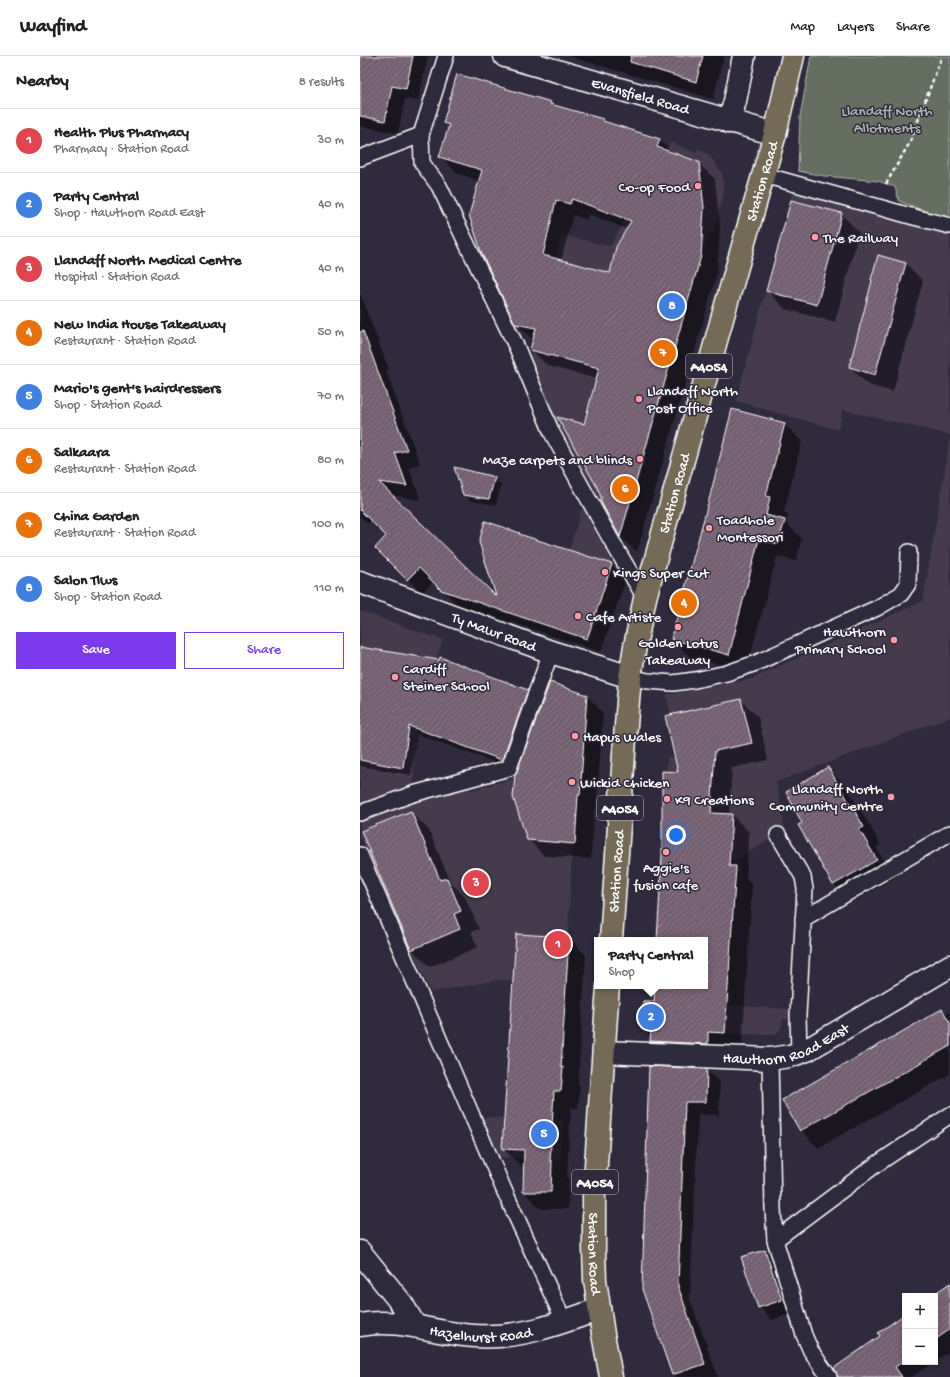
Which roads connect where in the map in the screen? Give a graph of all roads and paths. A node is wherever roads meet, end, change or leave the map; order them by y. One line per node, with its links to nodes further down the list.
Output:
1 (446, 56): 8 (lane)
2 (506, 56): 6 (street, Evansfield Road)
3 (744, 56): 6 (street)
4 (793, 56): 7 (main road, Station Road / A4054)
5 (942, 56): 11 (path)
6 (729, 122): 7 (street, Evansfield Road)
7 (775, 134): 10 (main road, Station Road / A4054)
8 (421, 135): 9 (lane); 15 (lane)
9 (360, 158)
10 (764, 175): 11 (lane); 15 (main road, Station Road / A4054)
11 (877, 207): 12 (lane)
12 (950, 226)
13 (909, 552): 17 (lane)
14 (360, 582): 16 (street, Ty Mawr Road)
15 (645, 598): 17 (main road, Station Road / A4054)
16 (551, 652): 17 (street, Ty Mawr Road); 18 (lane)
17 (630, 677): 23 (main road, Station Road / A4054)
18 (360, 813)
19 (950, 834): 22 (lane)
20 (778, 835): 22 (lane)
21 (360, 855): 33 (lane)
22 (803, 919): 27 (lane)
23 (611, 937)
24 (950, 966): 27 (street, Hawthorn Road East)
25 (608, 989): 26 (main road, Station Road / A4054)
26 (604, 1052): 28 (street, Hawthorn Road East); 32 (main road, Station Road / A4054)
27 (799, 1053): 28 (street, Hawthorn Road East)
28 (770, 1059): 30 (lane)
29 (950, 1115): 30 (lane)
30 (775, 1240): 37 (lane)
31 (360, 1252): 35 (street)
32 (599, 1309): 33 (street, Hazelhurst Road); 36 (main road, Station Road / A4054)
33 (564, 1322): 35 (street, Hazelhurst Road)
34 (360, 1325): 35 (street, Hazelhurst Road)
35 (415, 1326)
36 (611, 1377)
37 (829, 1377)

